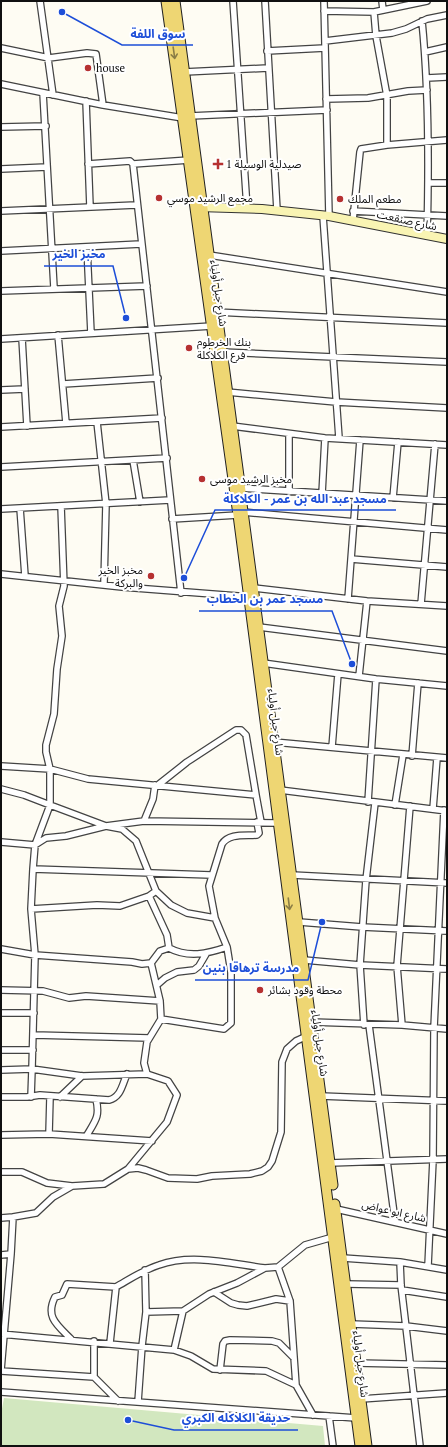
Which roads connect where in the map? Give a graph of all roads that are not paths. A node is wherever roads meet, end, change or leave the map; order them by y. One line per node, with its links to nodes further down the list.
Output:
1 (40, 1): 21 (street)
2 (166, 1): 38 (main road, شارع جبل أولياء, one-way to 38)
3 (174, 1): 24 (main road, شارع جبل أولياء)
4 (233, 1): 23 (street)
5 (265, 1): 19 (street)
6 (324, 1): 10 (street)
7 (382, 1): 9 (street)
8 (427, 1): 9 (street)
9 (383, 10): 11 (street)
10 (324, 11): 11 (street); 15 (street)
11 (374, 12): 14 (street)
12 (447, 15): 13 (street)
13 (422, 21): 14 (street); 20 (street)
14 (376, 36): 15 (street); 31 (street)
15 (325, 41): 18 (street)
16 (447, 47): 20 (street)
17 (1, 48): 21 (street)
18 (325, 48): 19 (street); 32 (street)
19 (267, 51): 22 (street)
20 (425, 52): 26 (street)
21 (49, 58): 30 (street); 34 (street)
22 (268, 68): 23 (street); 36 (street)
23 (239, 70): 24 (street); 37 (street)
24 (184, 72): 38 (main road, شارع جبل أولياء)
25 (447, 77): 26 (street)
26 (427, 78): 28 (street)
27 (1, 84): 29 (street)
28 (427, 90): 31 (street); 42 (street)
29 (43, 93): 30 (street); 39 (street)
30 (53, 95): 33 (street)
31 (387, 96): 32 (street); 43 (street)
32 (326, 100): 35 (street)
33 (86, 101): 34 (street); 45 (street)
34 (103, 105): 38 (street)
35 (327, 110): 36 (street); 60 (street)
36 (271, 113): 37 (street); 56 (street)
37 (241, 114): 38 (street); 54 (street)
38 (186, 117): 44 (main road, شارع جبل أولياء); 53 (main road, شارع جبل أولياء)
39 (46, 126): 40 (street); 47 (street)
40 (1, 127)
41 (447, 140): 42 (street)
42 (428, 141): 43 (street); 49 (street)
43 (387, 145): 58 (street)
44 (189, 160): 46 (street); 53 (main road, شارع جبل أولياء)
45 (88, 164): 46 (street); 52 (street)
46 (133, 164): 51 (street)
47 (47, 167): 48 (street); 55 (street)
48 (1, 169)
49 (428, 183): 50 (street); 59 (street)
50 (447, 183)
51 (136, 205): 52 (street); 65 (street)
52 (90, 207): 55 (street)
53 (199, 207): 54 (street, شارع صنقعت); 69 (main road, شارع جبل أولياء); 79 (main road, شارع جبل أولياء)
54 (247, 208): 56 (street, شارع صنقعت)
55 (49, 209): 57 (street); 66 (street)
56 (276, 210): 60 (street, شارع صنقعت)
57 (1, 211)
58 (353, 211): 59 (street); 62 (street)
59 (427, 215): 61 (street); 63 (street)
60 (326, 216): 62 (street, شارع صنقعت); 70 (street)
61 (447, 216)
62 (353, 220): 63 (street, شارع صنقعت)
63 (426, 236): 64 (street, شارع صنقعت)
64 (447, 239)
65 (141, 244): 67 (street); 71 (street)
66 (52, 248): 67 (street); 68 (street); 73 (street)
67 (87, 248): 72 (street)
68 (1, 251)
69 (209, 255): 70 (street); 76 (main road, شارع جبل أولياء)
70 (328, 273): 75 (street); 77 (street)
71 (147, 286): 72 (street); 80 (street)
72 (89, 287): 73 (street); 81 (street)
73 (54, 288): 74 (street)
74 (1, 291)
75 (447, 292)
76 (216, 312): 77 (street); 85 (main road, شارع جبل أولياء)
77 (330, 318): 78 (street); 86 (street)
78 (447, 323)
79 (212, 326): 80 (street); 125 (main road, شارع جبل أولياء)
80 (153, 329): 81 (street); 88 (street)
81 (91, 333): 82 (street)
82 (58, 335): 83 (street); 89 (street)
83 (22, 338): 84 (street); 90 (street)
84 (1, 339)
85 (222, 352): 86 (street); 92 (main road, شارع جبل أولياء)
86 (333, 357): 87 (street); 93 (street)
87 (447, 362)
88 (158, 378): 89 (street); 95 (street)
89 (63, 384): 97 (street)
90 (25, 388): 91 (street); 98 (street)
91 (1, 390)
92 (227, 392): 93 (street); 99 (main road, شارع جبل أولياء)
93 (336, 402): 94 (street); 103 (street)
94 (447, 408)
95 (162, 418): 96 (street); 108 (street)
96 (97, 422): 97 (street); 110 (street)
97 (66, 423): 98 (street)
98 (27, 426): 100 (street)
99 (232, 426): 101 (street); 112 (main road, شارع جبل أولياء)
100 (1, 427)
101 (289, 434): 102 (street); 113 (street)
102 (325, 438): 103 (street); 114 (street)
103 (339, 438): 104 (street)
104 (360, 440): 105 (street); 115 (street)
105 (398, 442): 106 (street); 116 (street)
106 (435, 444): 107 (street); 118 (street)
107 (447, 445)
108 (167, 458): 109 (street); 117 (street)
109 (134, 460): 110 (street); 120 (street)
110 (101, 462): 111 (street); 121 (street)
111 (1, 467)
112 (240, 488): 113 (street); 125 (main road, شارع جبل أولياء)
113 (289, 492): 114 (street)
114 (322, 494): 115 (street)
115 (357, 496): 116 (street); 127 (street)
116 (393, 498): 118 (street)
117 (170, 500): 120 (street); 126 (street)
118 (429, 500): 119 (street); 128 (street)
119 (447, 501)
120 (140, 502): 121 (street)
121 (106, 504): 122 (street); 136 (street)
122 (61, 506): 123 (street); 135 (street)
123 (20, 508): 124 (street); 134 (street)
124 (1, 509)
125 (240, 513): 126 (street); 127 (street); 138 (main road, شارع جبل أولياء)
126 (172, 519): 137 (street)
127 (354, 523): 128 (street); 130 (street)
128 (427, 528): 129 (street); 131 (street)
129 (447, 530)
130 (351, 559): 131 (street); 139 (street)
131 (424, 565): 132 (street); 141 (street)
132 (447, 567)
133 (1, 574): 134 (street)
134 (25, 576): 135 (street)
135 (64, 581): 136 (street); 160 (street)
136 (104, 584): 137 (street)
137 (181, 593): 138 (street)
138 (252, 594): 139 (street); 143 (main road, شارع جبل أولياء); 174 (main road, شارع جبل أولياء)
139 (348, 599): 140 (street)
140 (367, 601): 141 (street); 144 (street)
141 (421, 604): 142 (street)
142 (447, 606)
143 (259, 627): 144 (street); 146 (main road, شارع جبل أولياء)
144 (363, 641): 145 (street); 148 (street)
145 (447, 651)
146 (263, 663): 147 (street); 152 (main road, شارع جبل أولياء)
147 (338, 674): 148 (street); 153 (street)
148 (359, 676): 149 (street)
149 (376, 679): 150 (street); 154 (street)
150 (418, 683): 151 (street); 156 (street)
151 (447, 686)
152 (274, 742): 153 (street); 163 (main road, شارع جبل أولياء)
153 (332, 747): 154 (street)
154 (372, 752): 155 (street); 165 (street)
155 (403, 755): 156 (street); 168 (street)
156 (412, 756): 157 (street)
157 (437, 758): 158 (street); 170 (street)
158 (447, 758)
159 (1, 766): 160 (street)
160 (50, 769): 161 (street); 167 (street)
161 (157, 785): 164 (street); 164 (street); 172 (street)
162 (1, 789): 167 (street)
163 (280, 790): 165 (street); 180 (main road, شارع جبل أولياء)
164 (256, 795): 173 (street)
165 (368, 802): 166 (street)
166 (375, 803): 168 (street); 182 (street)
167 (50, 805): 175 (street); 177 (street)
168 (395, 805): 169 (street)
169 (410, 806): 170 (street); 183 (street)
170 (433, 809): 171 (street)
171 (446, 811): 184 (street)
172 (144, 821): 173 (street); 175 (street)
173 (259, 822): 174 (street); 181 (street)
174 (278, 823): 219 (main road, شارع جبل أولياء, one-way to 219)
175 (106, 826): 177 (street); 179 (street)
176 (1, 842): 177 (street)
177 (34, 845): 178 (street)
178 (32, 869): 179 (street); 188 (street)
179 (150, 872): 181 (street); 186 (street)
180 (292, 875): 182 (street); 190 (main road, شارع جبل أولياء)
181 (211, 876): 189 (street)
182 (366, 880): 183 (street); 191 (street)
183 (404, 882): 184 (street); 192 (street)
184 (440, 883): 185 (street); 193 (street)
185 (447, 883)
186 (156, 891): 187 (street); 189 (street)
187 (149, 896): 188 (street); 196 (street)
188 (31, 909): 199 (street)
189 (216, 918): 195 (street)
190 (299, 922): 191 (street); 200 (main road, شارع جبل أولياء)
191 (362, 927): 192 (street); 202 (street)
192 (399, 929): 193 (street); 203 (street)
193 (439, 931): 194 (street); 204 (street)
194 (447, 931)
195 (227, 947): 198 (street); 212 (street)
196 (169, 948): 198 (street); 201 (street)
197 (1, 949): 199 (street)
198 (206, 954): 206 (street)
199 (35, 956): 201 (street); 208 (street)
200 (304, 960): 202 (street); 213 (main road, شارع جبل أولياء)
201 (151, 963): 206 (street)
202 (360, 965): 203 (street); 214 (street)
203 (397, 966): 204 (street); 215 (street)
204 (438, 969): 205 (street); 216 (street)
205 (447, 969)
206 (157, 985): 209 (street)
207 (1, 990): 208 (street)
208 (35, 990): 209 (street); 211 (street)
209 (160, 1001): 212 (street)
210 (1, 1013): 211 (street)
211 (34, 1013): 218 (street)
212 (161, 1019): 220 (street)
213 (311, 1022): 214 (street); 229 (main road, شارع جبل أولياء)
214 (367, 1025): 215 (street); 234 (street)
215 (402, 1025): 216 (street)
216 (434, 1028): 217 (street); 235 (street)
217 (447, 1029)
218 (34, 1035): 220 (street); 222 (street)
219 (307, 1036): 245 (street); 254 (main road, شارع جبل أولياء)
220 (149, 1038): 226 (street)
221 (1, 1050): 222 (street)
222 (33, 1050): 224 (street)
223 (1, 1070): 224 (street)
224 (32, 1070): 227 (street); 231 (street)
225 (127, 1074): 226 (street); 227 (street); 233 (street)
226 (146, 1074): 240 (street)
227 (82, 1076): 232 (street)
228 (50, 1096): 231 (street); 232 (street); 237 (street)
229 (321, 1096): 234 (street); 243 (main road, شارع جبل أولياء)
230 (1, 1097): 231 (street)
231 (31, 1097)
232 (60, 1097): 233 (street)
233 (96, 1099): 239 (street)
234 (378, 1099): 235 (street); 244 (street)
235 (434, 1101): 236 (street); 242 (street)
236 (447, 1101)
237 (49, 1134): 238 (street); 239 (street)
238 (1, 1135)
239 (87, 1135): 240 (street)
240 (152, 1141): 245 (street)
241 (447, 1159): 242 (street)
242 (433, 1160): 244 (street); 252 (street)
243 (330, 1162): 244 (street); 248 (main road, شارع جبل أولياء)
244 (386, 1162): 251 (street)
245 (128, 1169): 247 (street)
246 (1, 1172): 247 (street)
247 (72, 1186): 249 (street)
248 (336, 1208): 251 (street, شارع ابو عواض); 257 (main road, شارع جبل أولياء)
249 (14, 1217): 250 (street); 255 (street)
250 (1, 1218)
251 (395, 1221): 252 (street, شارع ابو عواض)
252 (430, 1230): 253 (street, شارع ابو عواض); 259 (street)
253 (447, 1234)
254 (333, 1237): 261 (street); 297 (main road, شارع جبل أولياء)
255 (11, 1254): 256 (street); 275 (street)
256 (1, 1255)
257 (343, 1258): 258 (street); 264 (main road, شارع جبل أولياء)
258 (400, 1262): 259 (street); 266 (street)
259 (428, 1266): 263 (street)
260 (265, 1268): 261 (street); 262 (street); 267 (street)
261 (278, 1268): 269 (street)
262 (145, 1270): 265 (street); 271 (street)
263 (447, 1270)
264 (346, 1284): 266 (street); 272 (main road, شارع جبل أولياء)
265 (116, 1287): 276 (street); 278 (street)
266 (402, 1288): 268 (street); 273 (street)
267 (214, 1292): 269 (street); 270 (street)
268 (447, 1297)
269 (290, 1302): 281 (street)
270 (183, 1311): 271 (street); 280 (street)
271 (146, 1312): 279 (street)
272 (351, 1324): 273 (street); 282 (main road, شارع جبل أولياء)
273 (406, 1326): 274 (street); 283 (street)
274 (447, 1331)
275 (3, 1334): 276 (street); 285 (street)
276 (71, 1340): 277 (street)
277 (94, 1341): 278 (street); 287 (street)
278 (110, 1343): 279 (street)
279 (142, 1346): 280 (street); 294 (street)
280 (174, 1350): 286 (street)
281 (294, 1358): 286 (street); 288 (street)
282 (356, 1364): 283 (street); 292 (main road, شارع جبل أولياء)
283 (410, 1364): 284 (street); 291 (street)
284 (447, 1365)
285 (1, 1370): 287 (street)
286 (220, 1370): 288 (street)
287 (94, 1377): 293 (street)
288 (296, 1384): 295 (street)
289 (1, 1392): 293 (street)
290 (447, 1394): 291 (street)
291 (415, 1395): 292 (street); 301 (street)
292 (361, 1399): 300 (main road, شارع جبل أولياء)
293 (118, 1401): 294 (street)
294 (138, 1402): 295 (street)
295 (313, 1414): 296 (street)
296 (329, 1416): 297 (street); 298 (street)
297 (356, 1418): 299 (main road, شارع جبل أولياء)
298 (333, 1446)
299 (360, 1446)
300 (367, 1446)
301 (420, 1446)

